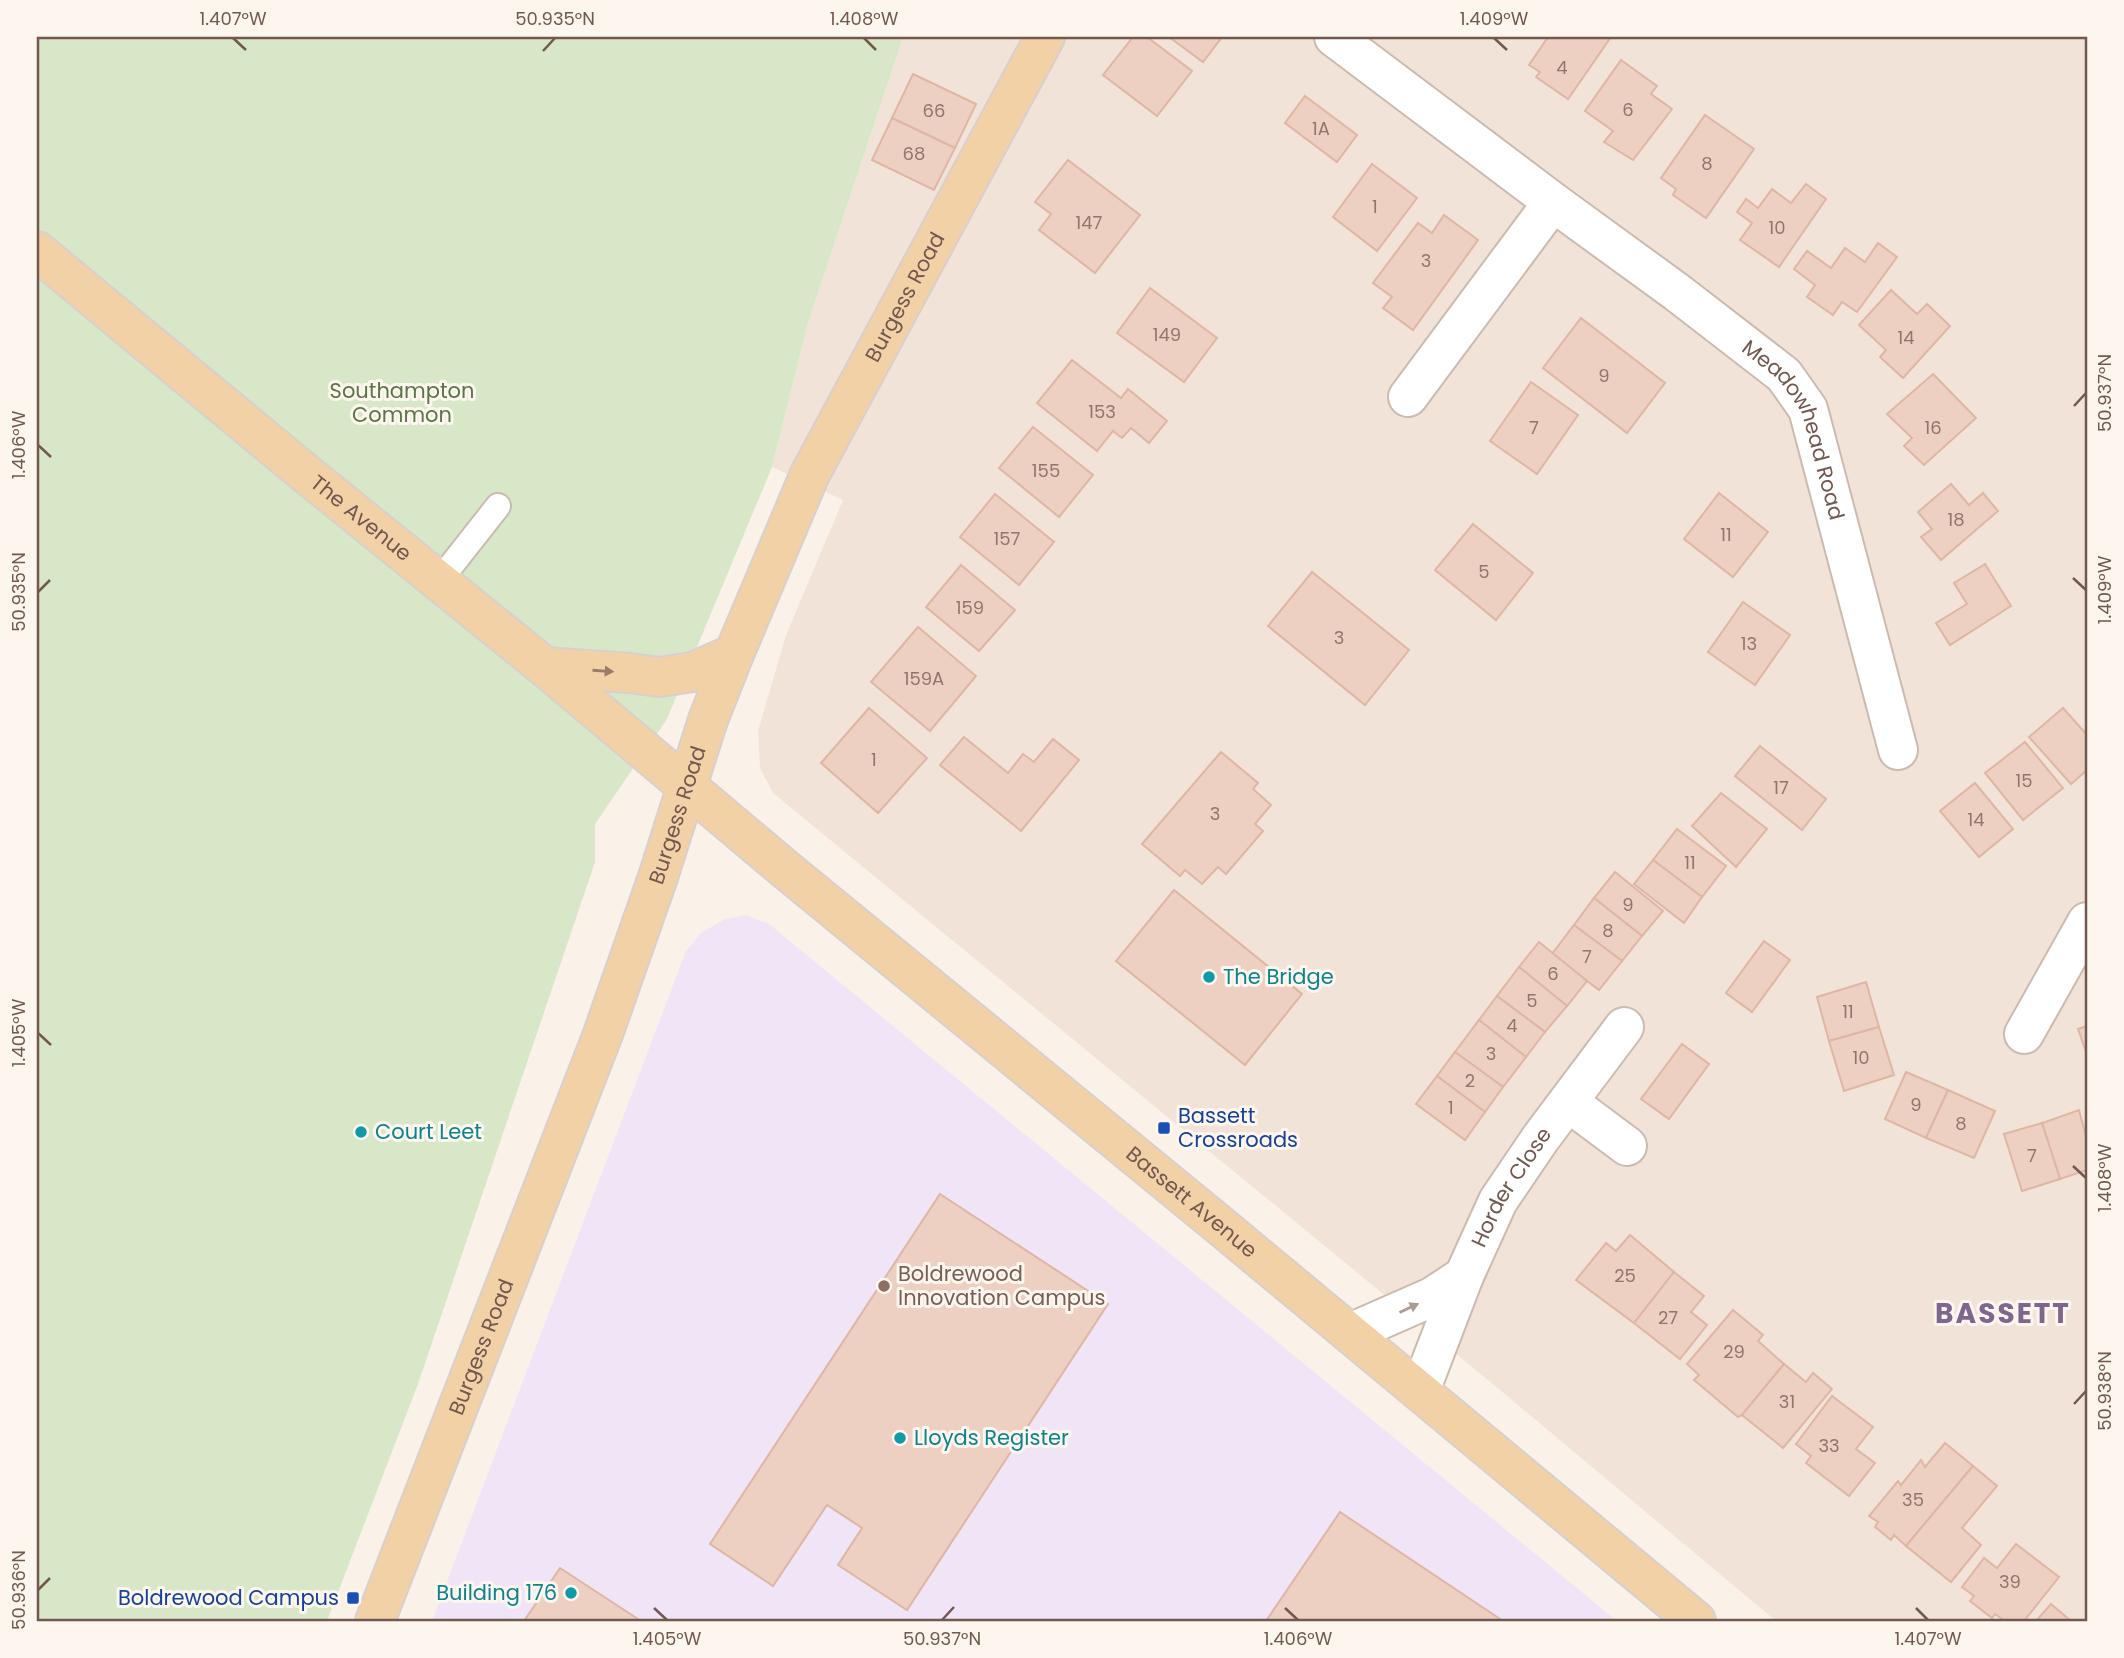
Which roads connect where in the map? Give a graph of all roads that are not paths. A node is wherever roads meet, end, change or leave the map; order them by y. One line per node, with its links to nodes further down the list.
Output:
1 (1045, 37): 8 (main road, Burgess Road)
2 (1334, 37): 3 (street, Meadowhead Road)
3 (1553, 202): 5 (street); 10 (street, Meadowhead Road)
4 (37, 251): 7 (main road, The Avenue)
5 (1408, 397)
6 (498, 506): 7 (lane)
7 (439, 581): 9 (main road, The Avenue)
8 (734, 654): 9 (main road, one-way to 8); 11 (main road, Burgess Road)
9 (545, 667): 11 (main road, The Avenue)
10 (1898, 750)
11 (686, 784): 18 (main road, Bassett Avenue); 20 (main road, Burgess Road)
12 (2087, 922): 14 (street)
13 (1624, 1027): 15 (street, Horder Close)
14 (2024, 1034)
15 (1568, 1102): 16 (street); 17 (street, Horder Close)
16 (1627, 1146)
17 (1464, 1276): 18 (street, one-way to 17); 19 (street, Horder Close)
18 (1350, 1333): 19 (main road, Bassett Avenue)
19 (1420, 1391): 21 (main road, Bassett Avenue)
20 (375, 1621)
21 (1696, 1621)

